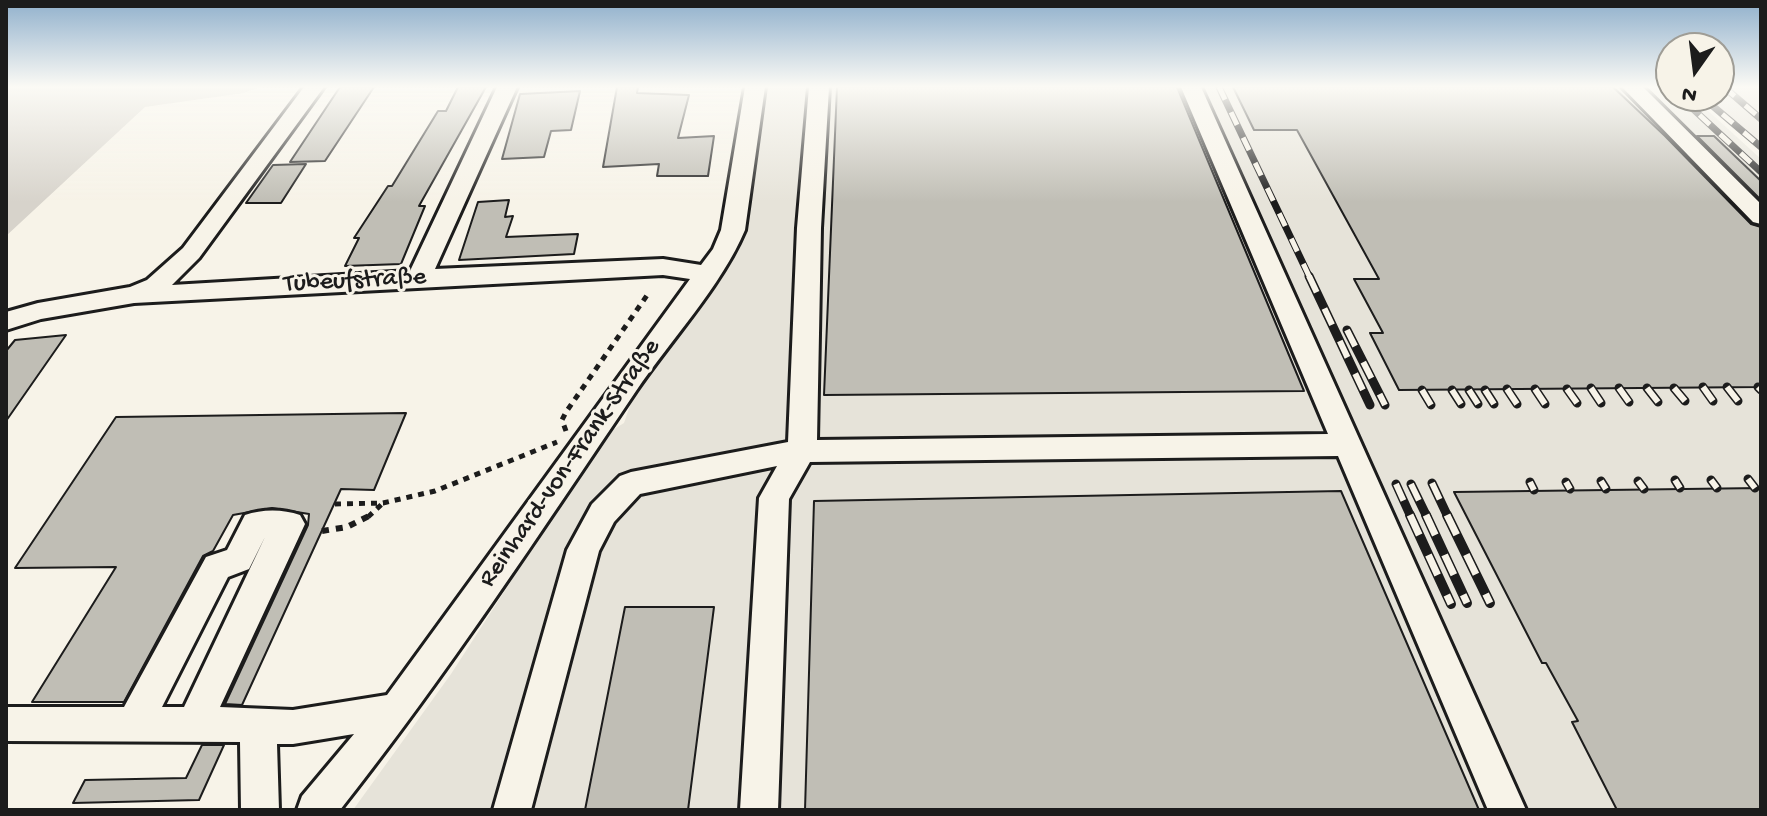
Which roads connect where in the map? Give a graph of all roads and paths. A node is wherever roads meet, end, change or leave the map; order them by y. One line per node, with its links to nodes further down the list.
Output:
1 (284, 125): 8 (street)
2 (489, 125): 10 (street)
3 (749, 125): 9 (street, Reinhard-von-Frank-Straße)
4 (816, 125): 16 (street)
5 (1208, 125): 15 (street)
6 (1670, 125): 7 (street)
7 (1761, 217)
8 (191, 253): 11 (street); 13 (street)
9 (706, 274): 10 (street, Tubeufstraße); 20 (street, Reinhard-von-Frank-Straße)
10 (419, 278): 11 (street, Tubeufstraße)
11 (212, 291): 13 (street, Tubeufstraße)
12 (650, 291): 17 (path)
13 (134, 295): 14 (street, Tubeufstraße)
14 (6, 321)
15 (1347, 445): 16 (street); 29 (street)
16 (802, 451): 27 (street); 28 (street)
17 (383, 503): 18 (path); 19 (path)
18 (335, 504)
19 (322, 531)
20 (397, 710): 24 (street); 26 (street, Reinhard-von-Frank-Straße)
21 (6, 724): 22 (street)
22 (134, 724): 23 (street); 23 (street)
23 (194, 724): 24 (street)
24 (256, 726): 25 (street)
25 (260, 810)
26 (316, 810)
27 (512, 810)
28 (759, 810)
29 (1507, 810)

